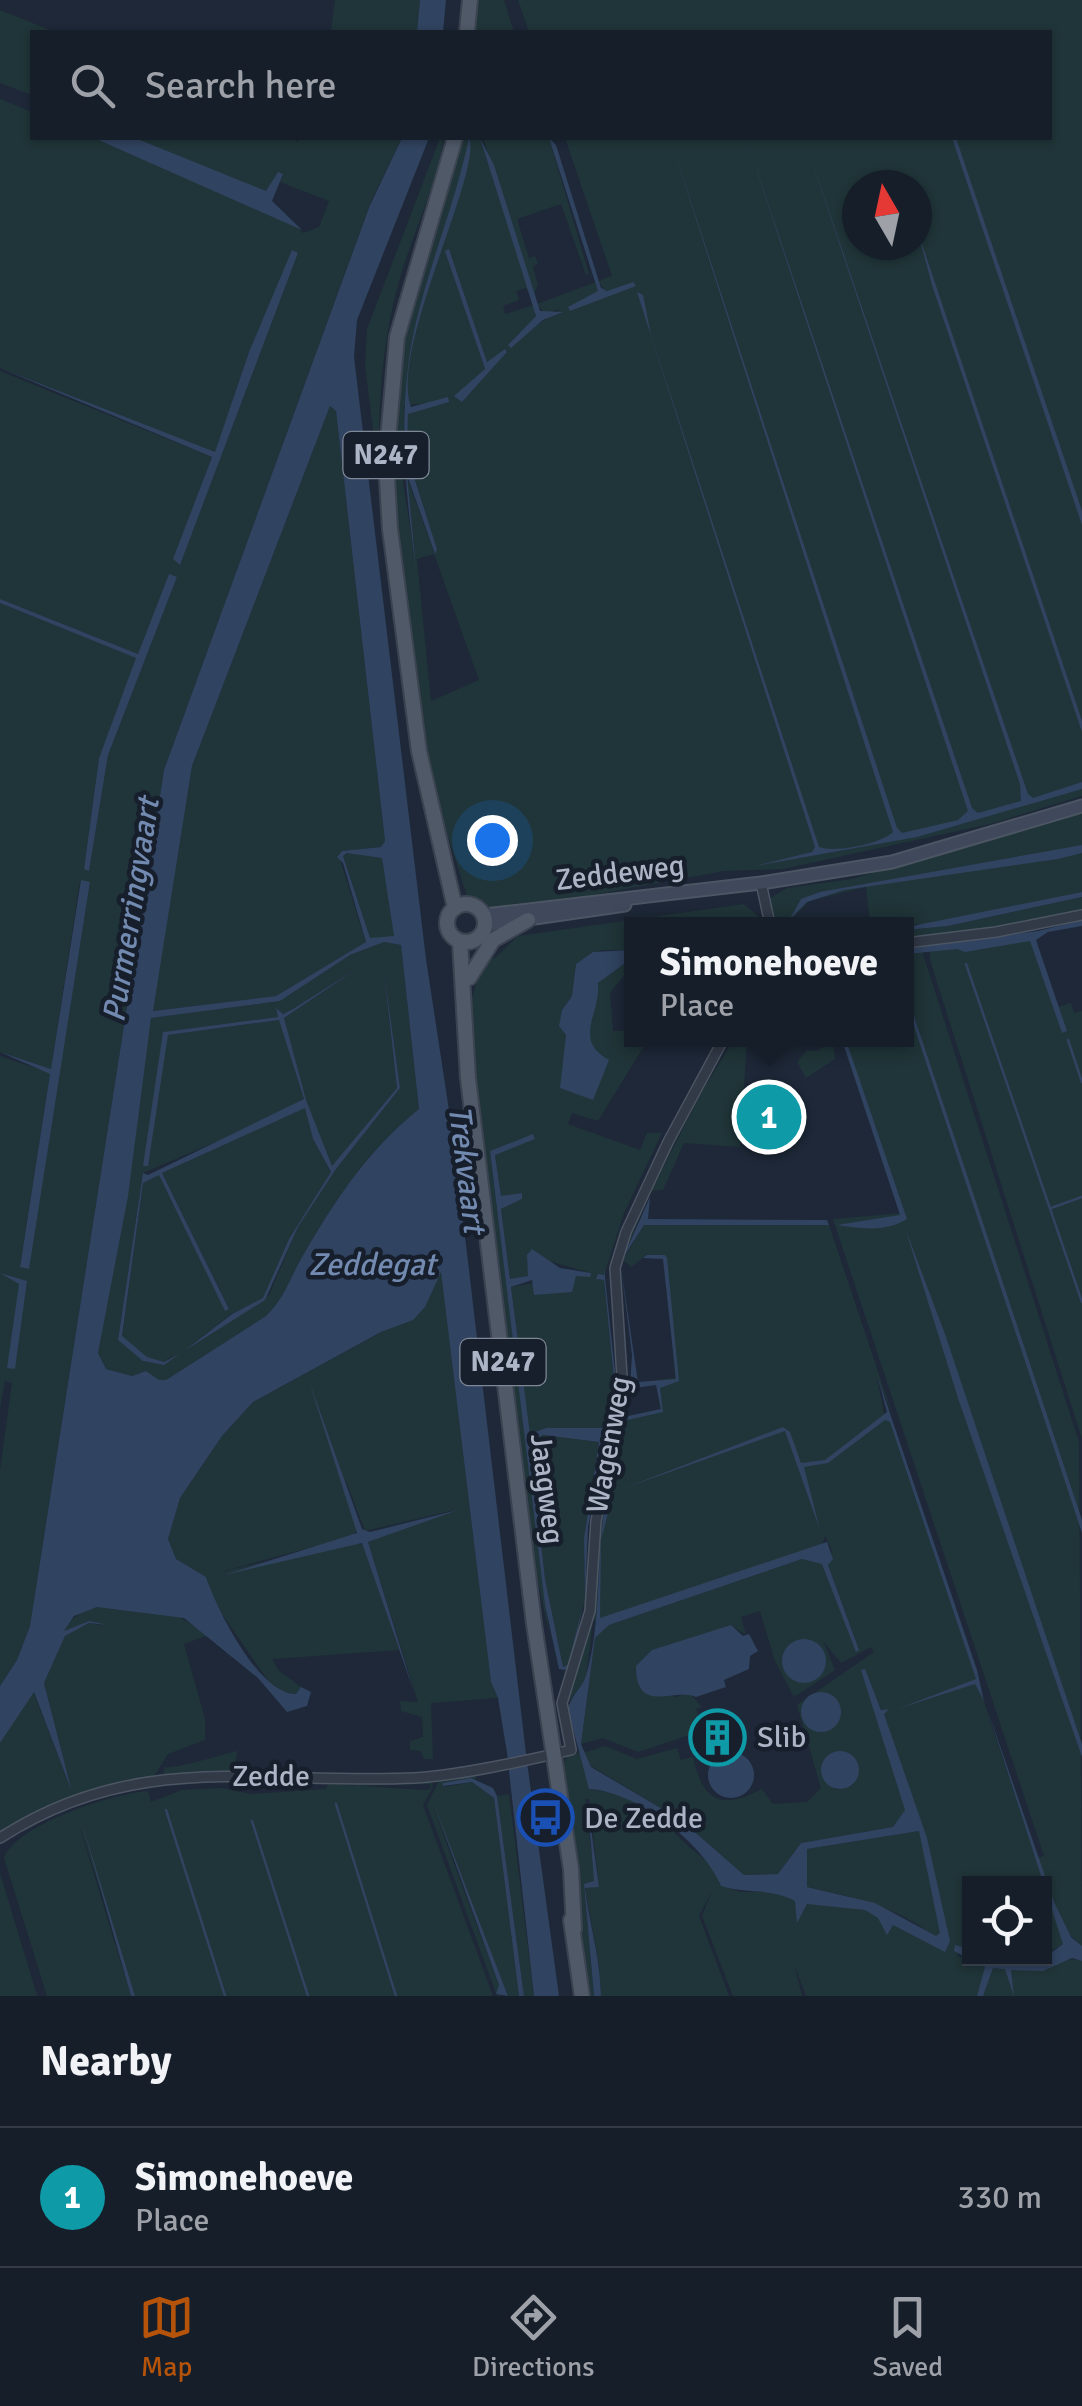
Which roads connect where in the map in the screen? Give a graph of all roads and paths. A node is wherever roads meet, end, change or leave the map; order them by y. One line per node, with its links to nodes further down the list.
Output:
1 (470, 0): 2 (main road)
2 (467, 30)
3 (454, 140): 6 (main road, N247)
4 (1082, 806): 5 (main road, Zeddeweg)
5 (761, 883): 8 (street); 9 (main road, Zeddeweg); 10 (main road, Zeddeweg)
6 (461, 906): 9 (main road); 11 (main road, N247)
7 (1082, 915): 12 (street)
8 (768, 917)
9 (485, 920): 10 (main road, Zeddeweg); 11 (main road)
10 (528, 920): 13 (main road)
11 (466, 942): 13 (main road, N247); 14 (main road, N247)
12 (914, 942)
13 (469, 978): 14 (main road, N247)
14 (464, 1001): 17 (main road, Jaagweg / N247)
15 (719, 1047): 16 (street, Wagenweg)
16 (572, 1750): 17 (street, Zedde)
17 (553, 1754): 18 (street, Zedde); 19 (main road, N247)
18 (0, 1838)
19 (582, 1996)

